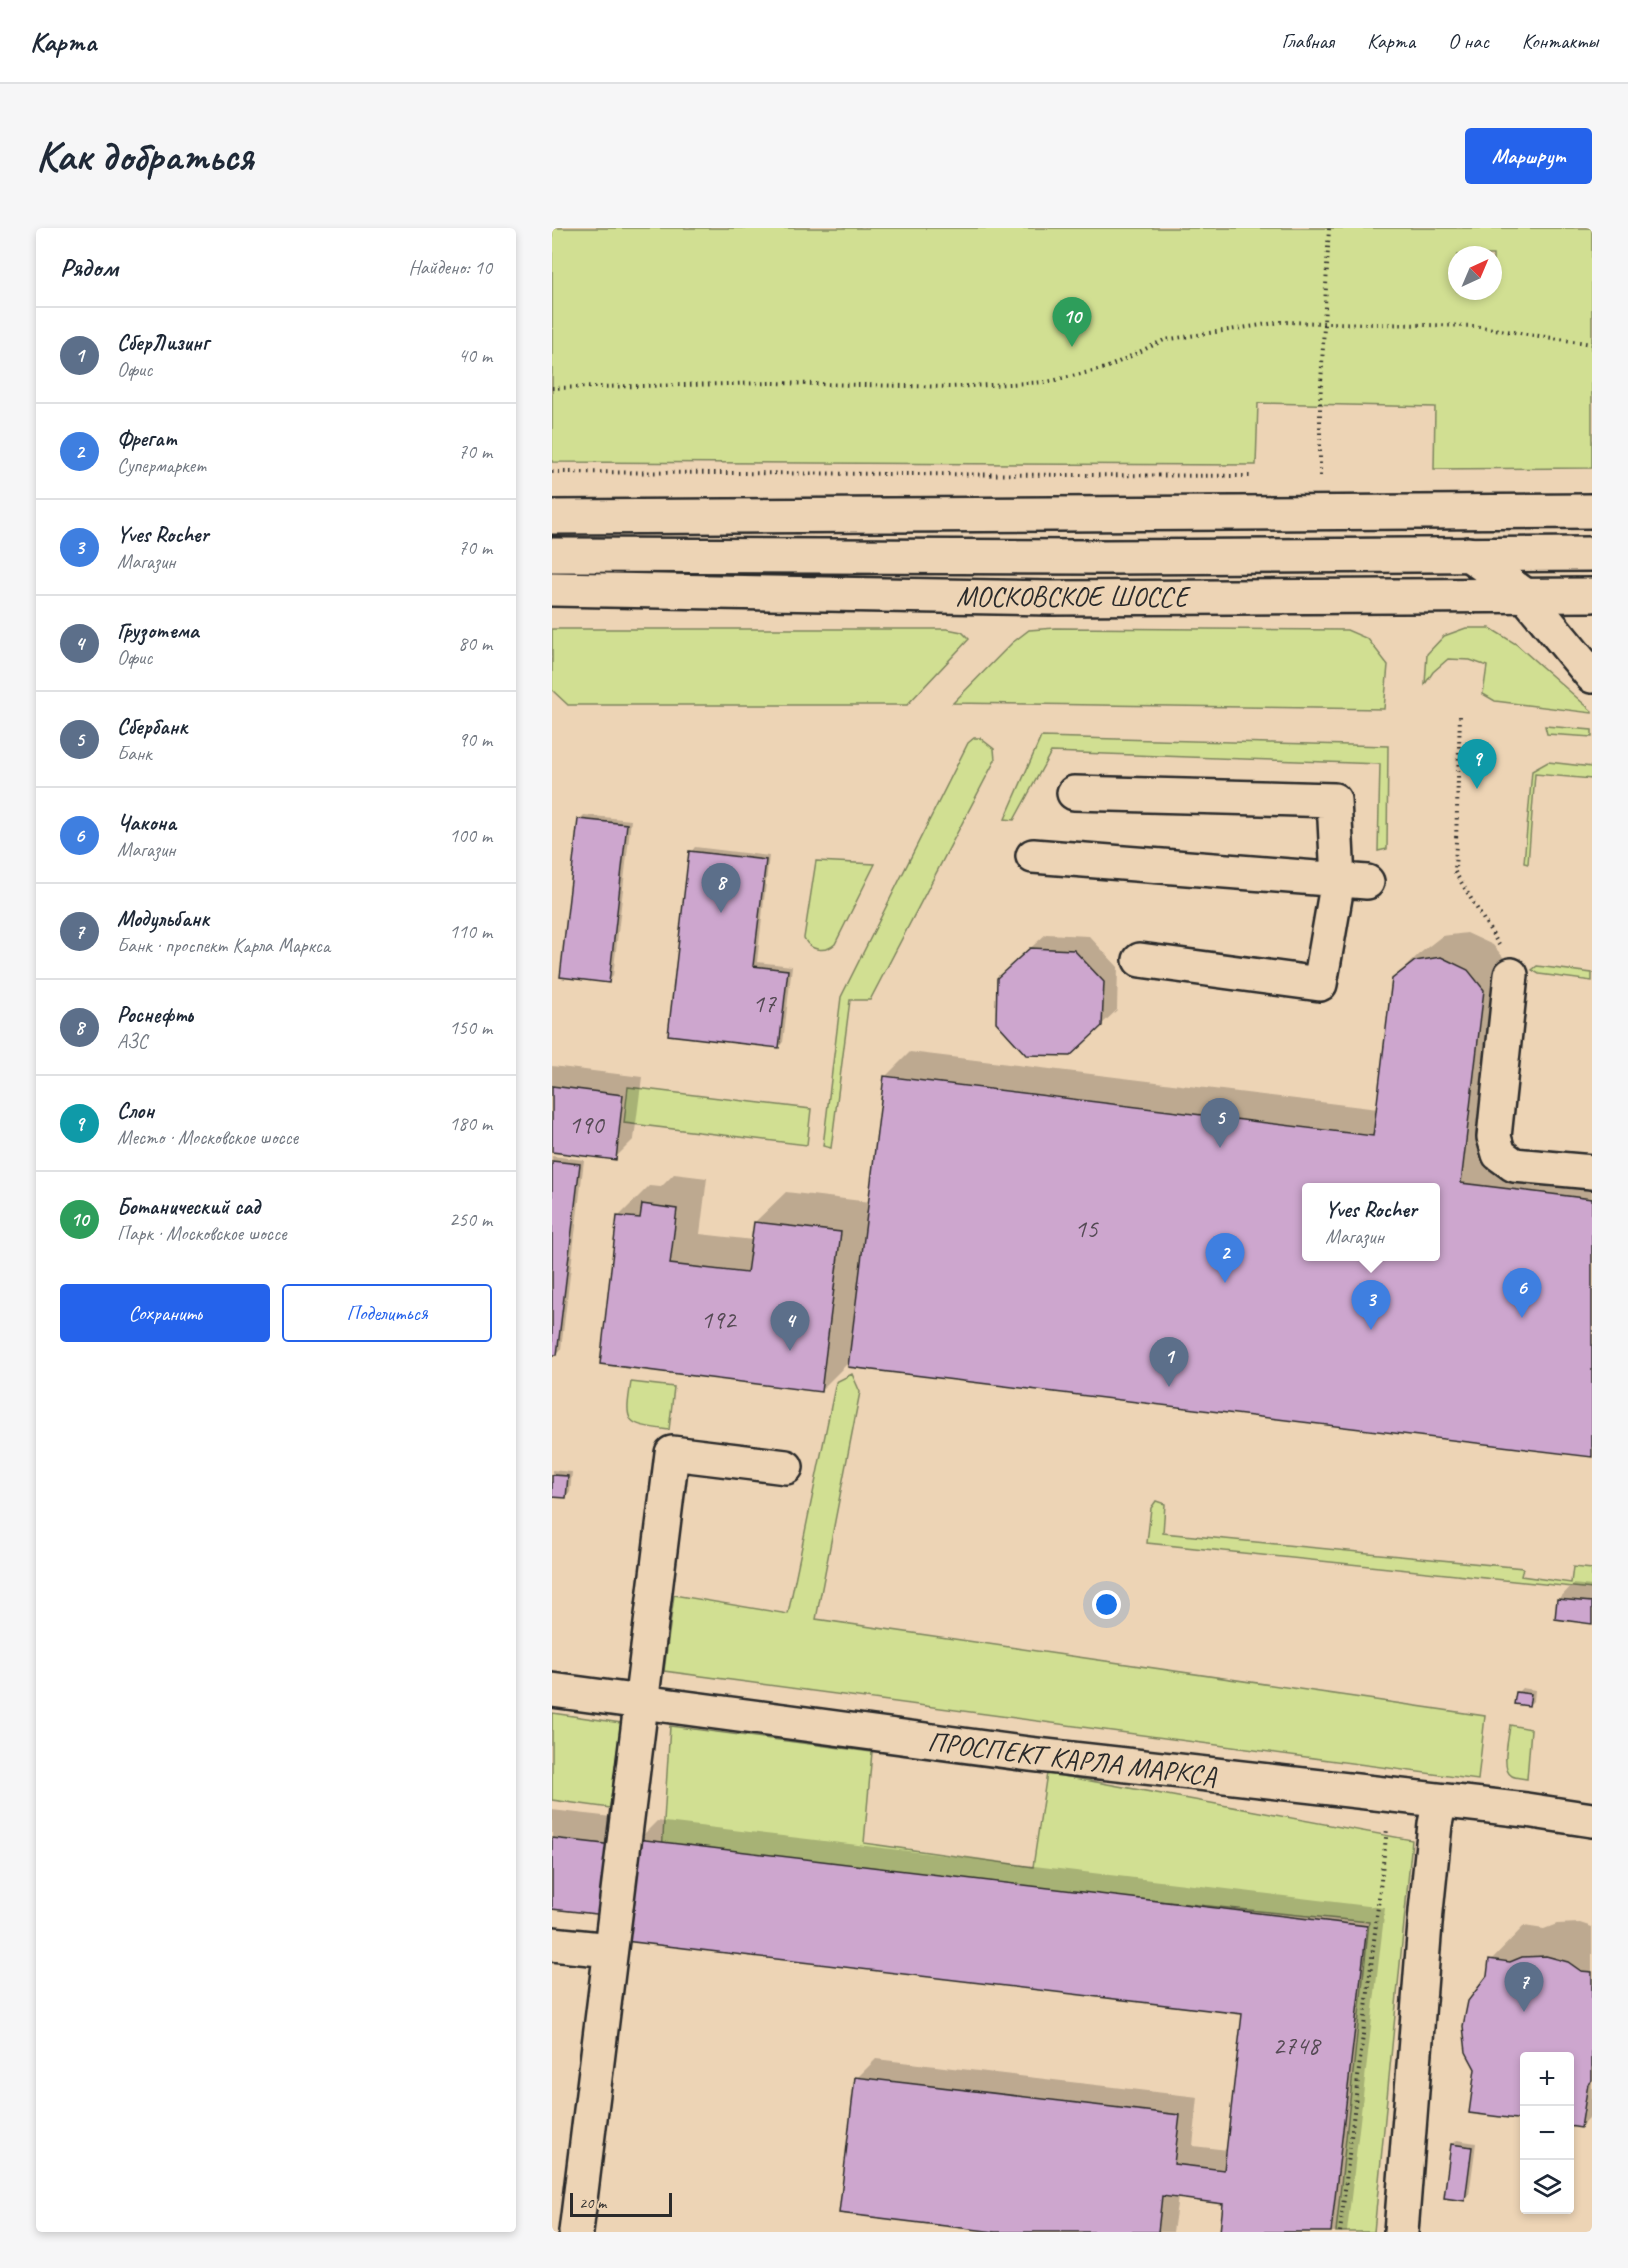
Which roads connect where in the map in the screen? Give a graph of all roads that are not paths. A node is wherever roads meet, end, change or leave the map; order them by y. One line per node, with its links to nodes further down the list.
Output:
1 (1592, 511): 2 (main road)
2 (552, 517)
3 (1592, 554): 5 (main road, МОСКОВСКОЕ ШОССЕ)
4 (552, 555): 5 (main road, МОСКОВСКОЕ ШОССЕ)
5 (1468, 555): 7 (main road)
6 (552, 589): 7 (main road, МОСКОВСКОЕ ШОССЕ)
7 (1526, 596): 8 (main road, МОСКОВСКОЕ ШОССЕ); 9 (main road)
8 (1592, 596)
9 (1592, 676)
10 (1074, 793): 12 (main road)
11 (1033, 856): 12 (main road)
12 (1353, 881): 13 (main road)
13 (1140, 960)
14 (1511, 975): 15 (main road)
15 (1592, 1173)
16 (786, 1467): 18 (main road)
17 (552, 1690): 18 (main road, ПРОСПЕКТ КАРЛА МАРКСА)
18 (641, 1702): 19 (main road, ПРОСПЕКТ КАРЛА МАРКСА); 22 (main road)
19 (1440, 1802): 20 (main road, ПРОСПЕКТ КАРЛА МАРКСА); 24 (main road)
20 (1592, 1821)
21 (552, 1944): 22 (main road)
22 (610, 1950): 23 (main road)
23 (576, 2232)
24 (1401, 2232)

